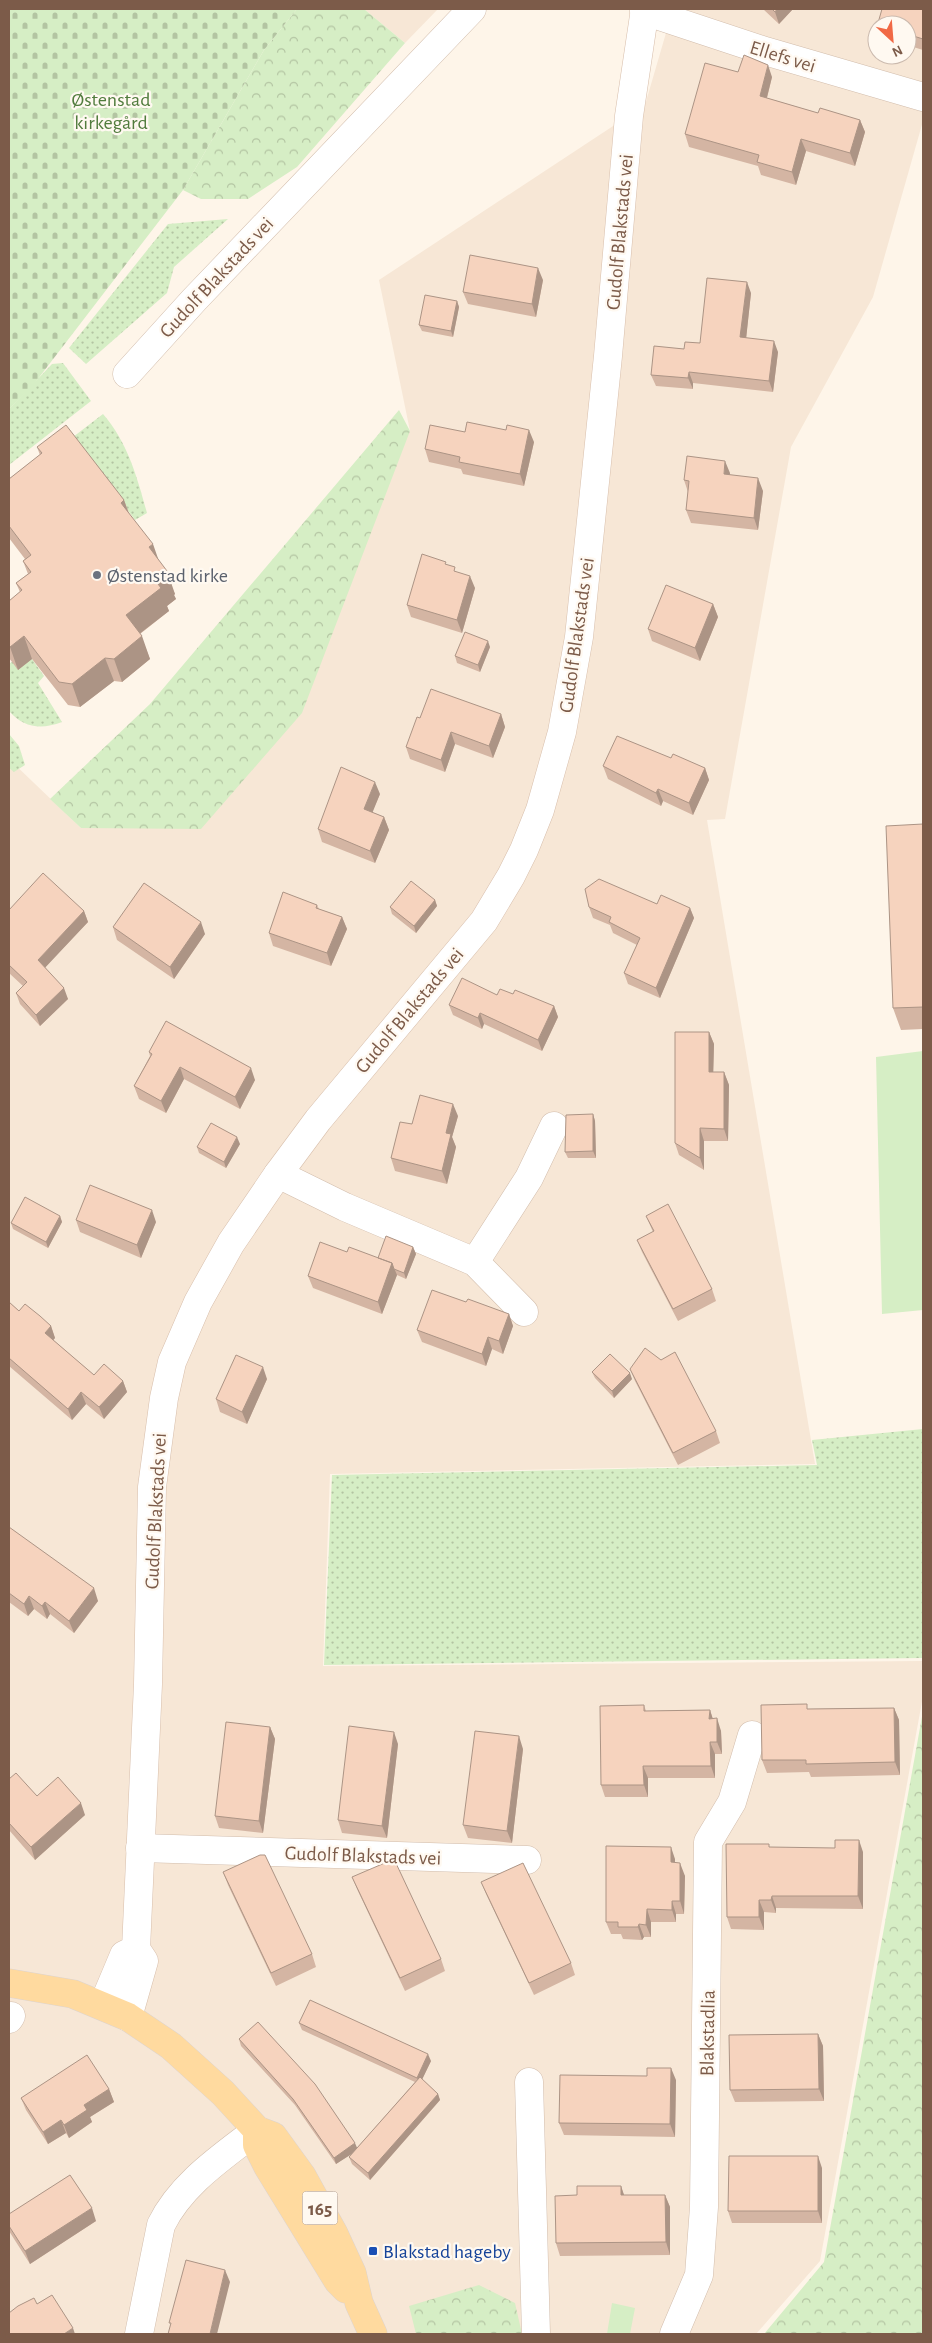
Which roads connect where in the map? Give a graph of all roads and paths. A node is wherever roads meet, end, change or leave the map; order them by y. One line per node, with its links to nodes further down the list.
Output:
1 (472, 9): 4 (street, Gudolf Blakstads vei)
2 (645, 10): 3 (street, Ellefs vei); 6 (street, Gudolf Blakstads vei)
3 (923, 97)
4 (127, 374)
5 (554, 1126): 7 (street)
6 (278, 1174): 7 (street); 10 (street, Gudolf Blakstads vei)
7 (475, 1262): 8 (street)
8 (524, 1312)
9 (752, 1735): 22 (street, Blakstadlia)
10 (140, 1848): 11 (street, Gudolf Blakstads vei); 12 (street, Gudolf Blakstads vei)
11 (527, 1860)
12 (136, 1949): 15 (street); 16 (street, Gudolf Blakstads vei)
13 (9, 1975): 14 (street)
14 (9, 1983): 15 (main road, 165)
15 (103, 2005): 16 (main road, 165)
16 (128, 2017): 18 (main road, 165)
17 (529, 2082): 21 (street)
18 (258, 2130): 19 (street); 20 (main road, 165)
19 (138, 2334)
20 (372, 2334)
21 (536, 2334)
22 (674, 2334)

